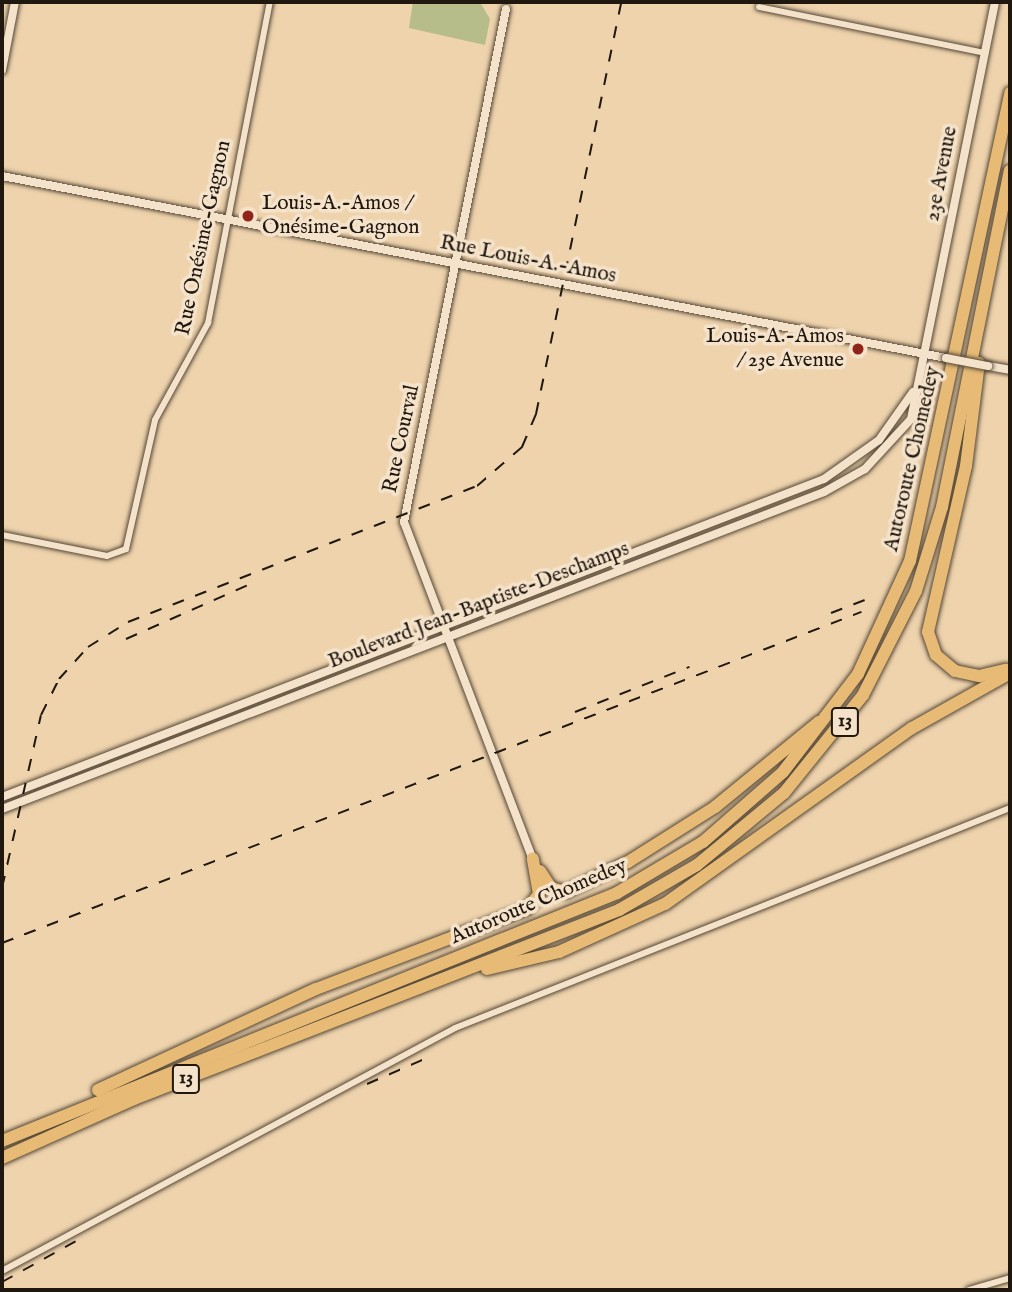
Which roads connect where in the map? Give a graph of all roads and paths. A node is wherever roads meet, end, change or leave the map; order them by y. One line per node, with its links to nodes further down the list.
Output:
1 (15, 2): 7 (street)
2 (270, 2): 11 (street, Rue Onésime-Gagnon)
3 (995, 2): 6 (street, 23e Avenue)
4 (759, 7): 6 (street)
5 (506, 9): 12 (street, Rue Courval)
6 (985, 52): 14 (street, 23e Avenue)
7 (2, 70)
8 (1010, 93): 23 (highway, Autoroute Chomedey / 13)
9 (1010, 171): 13 (highway, Autoroute Chomedey / 13)
10 (2, 176): 11 (street, Rue Louis-A.-Amos)
11 (229, 220): 12 (street, Rue Louis-A.-Amos); 17 (street, Rue Onésime-Gagnon)
12 (454, 263): 14 (street, Rue Louis-A.-Amos); 18 (street, Rue Courval)
13 (989, 276): 21 (highway); 27 (highway, Autoroute Chomedey / 13)
14 (924, 354): 15 (street, Rue Louis-A.-Amos, bridge); 16 (street, Boulevard Jean-Baptiste-Deschamps)
15 (1010, 370)
16 (918, 381): 18 (street, Boulevard Jean-Baptiste-Deschamps); 19 (street, Boulevard Jean-Baptiste-Deschamps)
17 (2, 535)
18 (443, 627): 19 (street, Rue Courval); 20 (street, Boulevard Jean-Baptiste-Deschamps)
19 (447, 637): 22 (street, Boulevard Jean-Baptiste-Deschamps); 26 (street, Rue Courval)
20 (328, 671): 22 (street); 24 (street, Boulevard Jean-Baptiste-Deschamps)
21 (1010, 671): 27 (highway)
22 (332, 682): 24 (street, Boulevard Jean-Baptiste-Deschamps)
23 (837, 707): 26 (highway); 28 (highway, Autoroute Chomedey / 13)
24 (2, 803)
25 (1010, 808): 31 (street)
26 (533, 859): 28 (highway)
27 (456, 974): 30 (highway, Autoroute Chomedey / 13)
28 (21, 1131): 29 (highway, Autoroute Chomedey / 13)
29 (2, 1141)
30 (2, 1158)
31 (2, 1272)
32 (1010, 1278): 33 (street)
33 (969, 1290)

